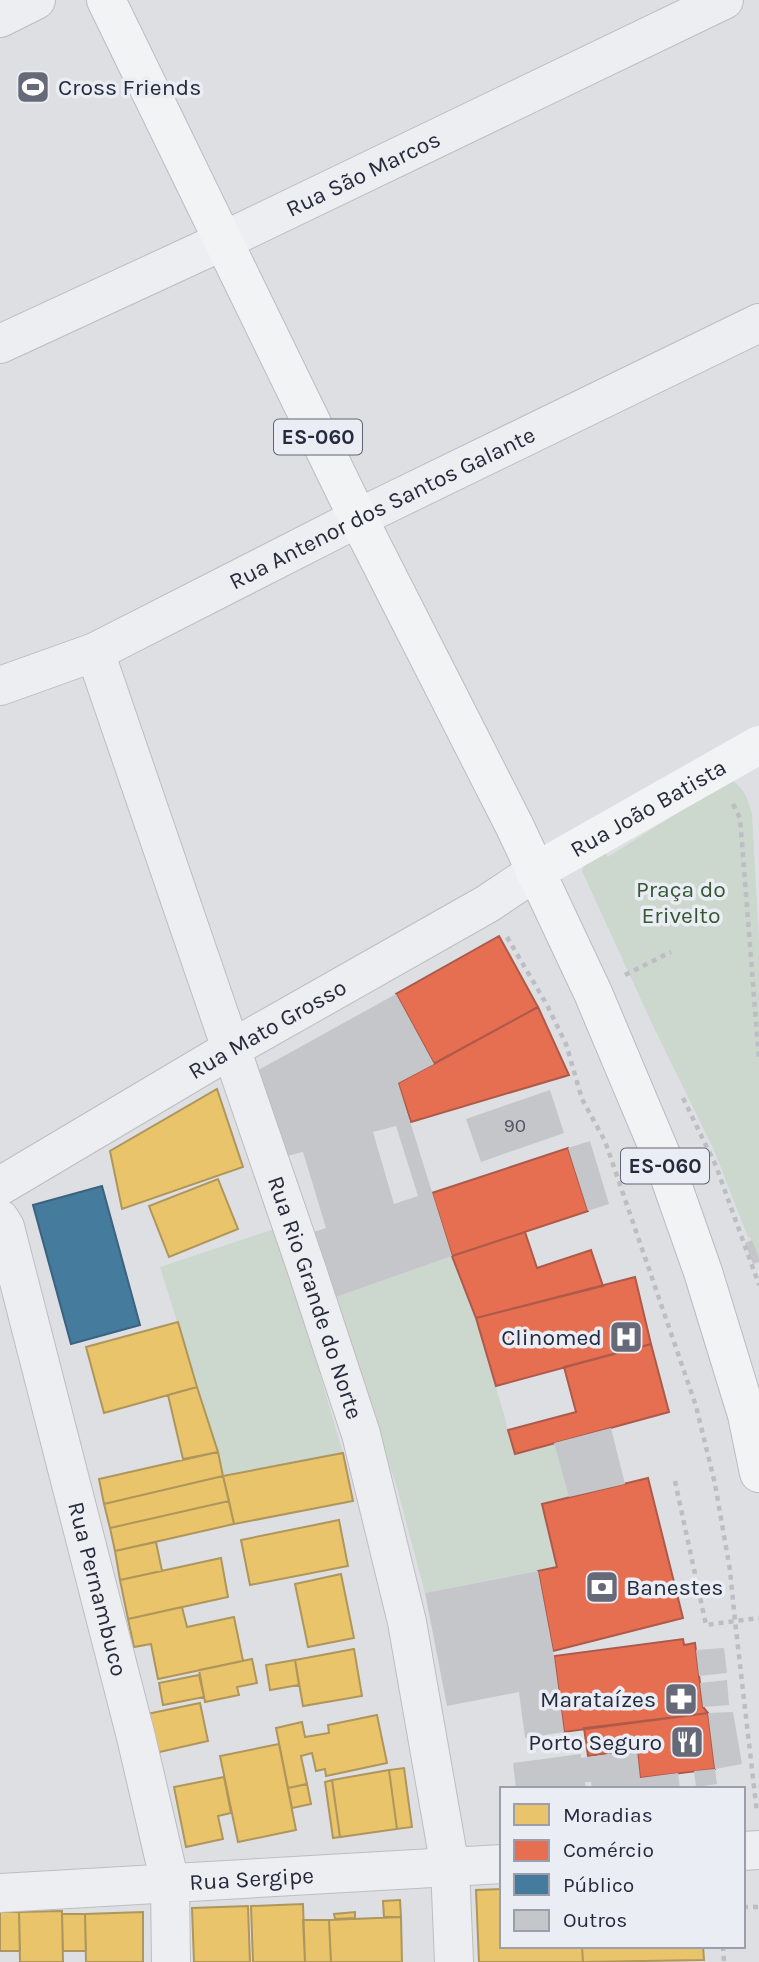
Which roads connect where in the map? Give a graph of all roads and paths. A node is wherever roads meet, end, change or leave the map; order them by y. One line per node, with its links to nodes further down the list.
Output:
1 (36, 0): 4 (street)
2 (106, 0): 5 (main road, ES-060)
3 (724, 0): 5 (street, Rua São Marcos)
4 (0, 18)
5 (223, 241): 7 (street, Rua São Marcos); 8 (main road, ES-060)
6 (759, 323): 8 (street, Rua Antenor dos Santos Galante)
7 (0, 344)
8 (358, 518): 9 (street, Rua Antenor dos Santos Galante); 13 (main road, ES-060)
9 (95, 652): 10 (street, Rua Antenor dos Santos Galante); 17 (street, Rua Rio Grande do Norte)
10 (0, 686)
11 (759, 745): 13 (main road, Rua João Batista)
12 (729, 800): 18 (path)
13 (535, 872): 14 (street, Rua Mato Grosso); 21 (main road, ES-060)
14 (487, 904): 17 (street, Rua Mato Grosso); 24 (path)
15 (671, 952): 16 (path)
16 (624, 976)
17 (231, 1049): 19 (street, Rua Mato Grosso); 27 (street, Rua Rio Grande do Norte)
18 (759, 1060)
19 (0, 1186)
20 (0, 1219): 28 (street, Rua Pernambuco)
21 (759, 1473)
22 (675, 1481): 24 (path)
23 (759, 1618): 24 (path)
24 (735, 1621): 25 (path)
25 (753, 1850)
26 (500, 1864): 27 (street, Rua Sergipe)
27 (450, 1867): 28 (street, Rua Sergipe); 31 (street, Rua Rio Grande do Norte)
28 (170, 1883): 29 (street, Rua Sergipe); 30 (street, Rua Pernambuco)
29 (0, 1893)
30 (171, 1962)
31 (454, 1962)

